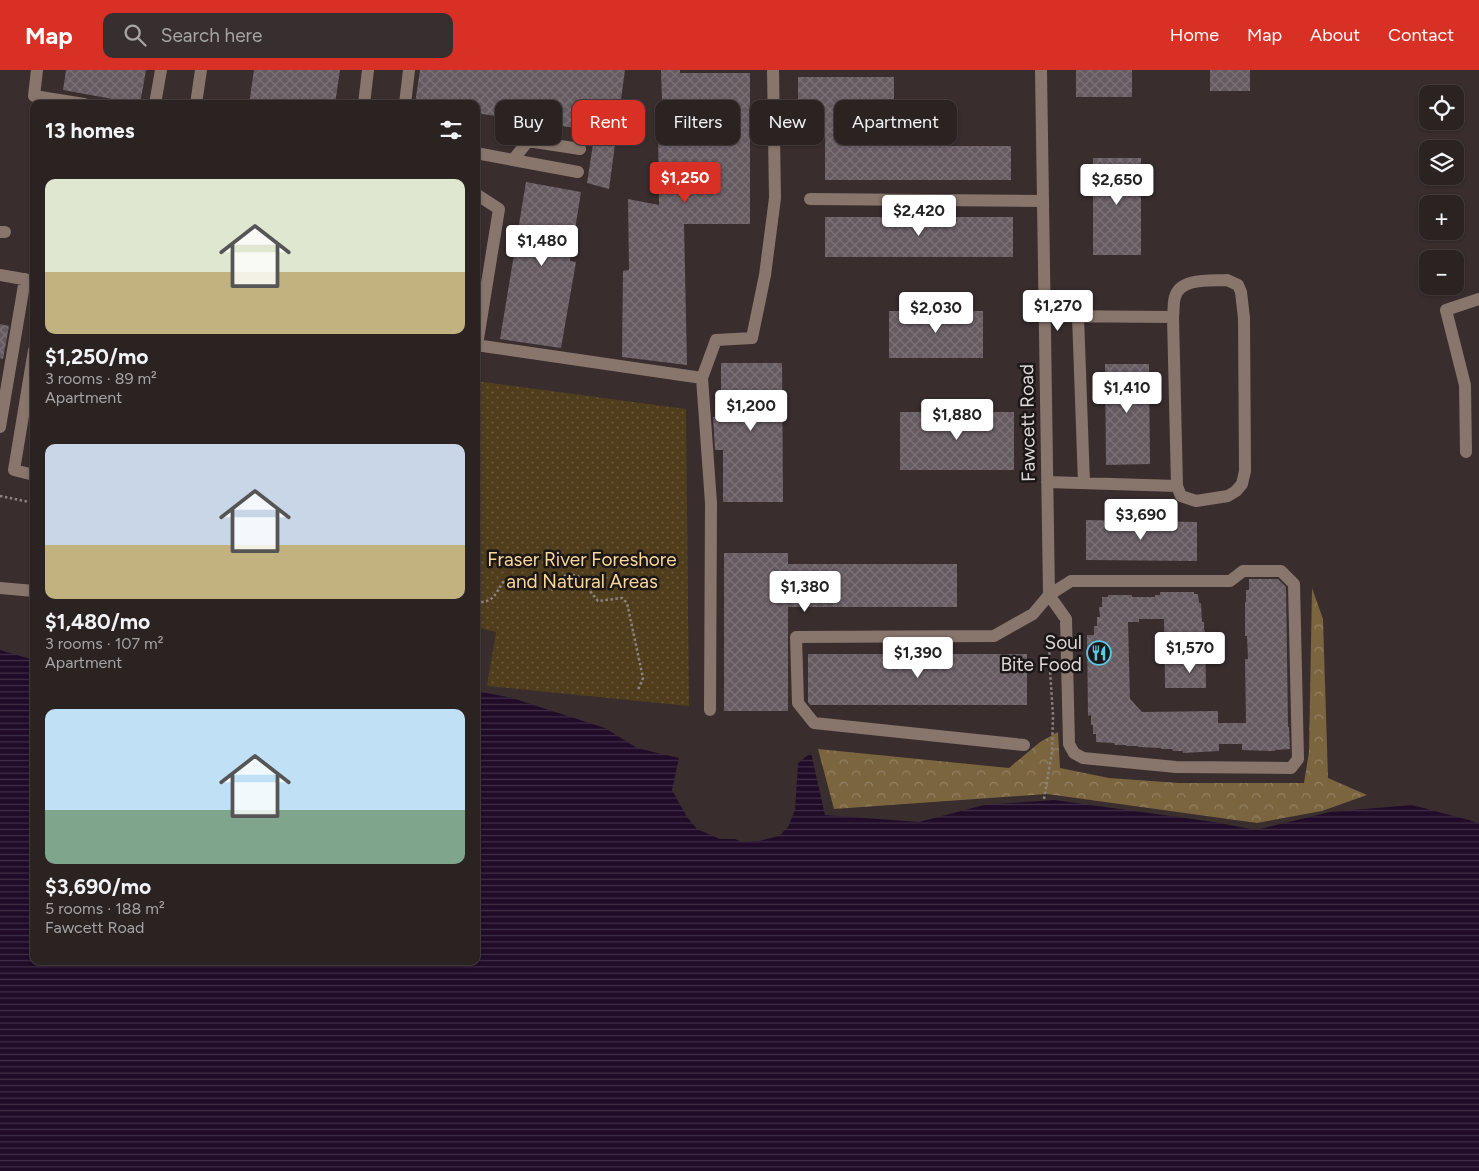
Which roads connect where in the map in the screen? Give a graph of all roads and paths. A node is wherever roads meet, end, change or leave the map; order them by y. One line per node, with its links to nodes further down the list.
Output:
1 (37, 70): 8 (street)
2 (161, 70): 9 (street)
3 (201, 70): 10 (street)
4 (368, 70): 11 (street)
5 (409, 70): 12 (street)
6 (773, 70): 29 (street)
7 (1041, 70): 19 (street, Fawcett Road)
8 (59, 100)
9 (156, 100)
10 (197, 100)
11 (364, 100)
12 (405, 100)
13 (580, 149): 15 (street)
14 (480, 155): 15 (street)
15 (513, 160): 16 (street)
16 (578, 172)
17 (480, 197): 26 (street)
18 (810, 199): 19 (street)
19 (1043, 200): 23 (street, Fawcett Road)
20 (0, 275): 21 (street)
21 (29, 280): 30 (street)
22 (1479, 299): 31 (street)
23 (1044, 316): 24 (street); 33 (street, Fawcett Road)
24 (1078, 316): 25 (street); 34 (street)
25 (1173, 317): 35 (street); 35 (street)
26 (480, 326)
27 (480, 345): 29 (street)
28 (30, 374): 32 (street)
29 (702, 378): 44 (street)
30 (0, 427)
31 (1466, 452)
32 (30, 474)
33 (1047, 482): 34 (street); 40 (street, Fawcett Road)
34 (1084, 483): 35 (street)
35 (1177, 486)
36 (0, 496): 37 (path)
37 (30, 502)
38 (0, 588): 39 (street)
39 (30, 591)
40 (1049, 594): 40 (street); 45 (street)
41 (480, 603): 43 (path)
42 (1054, 639): 46 (path)
43 (638, 690)
44 (710, 710)
45 (1024, 745)
46 (1044, 799)

